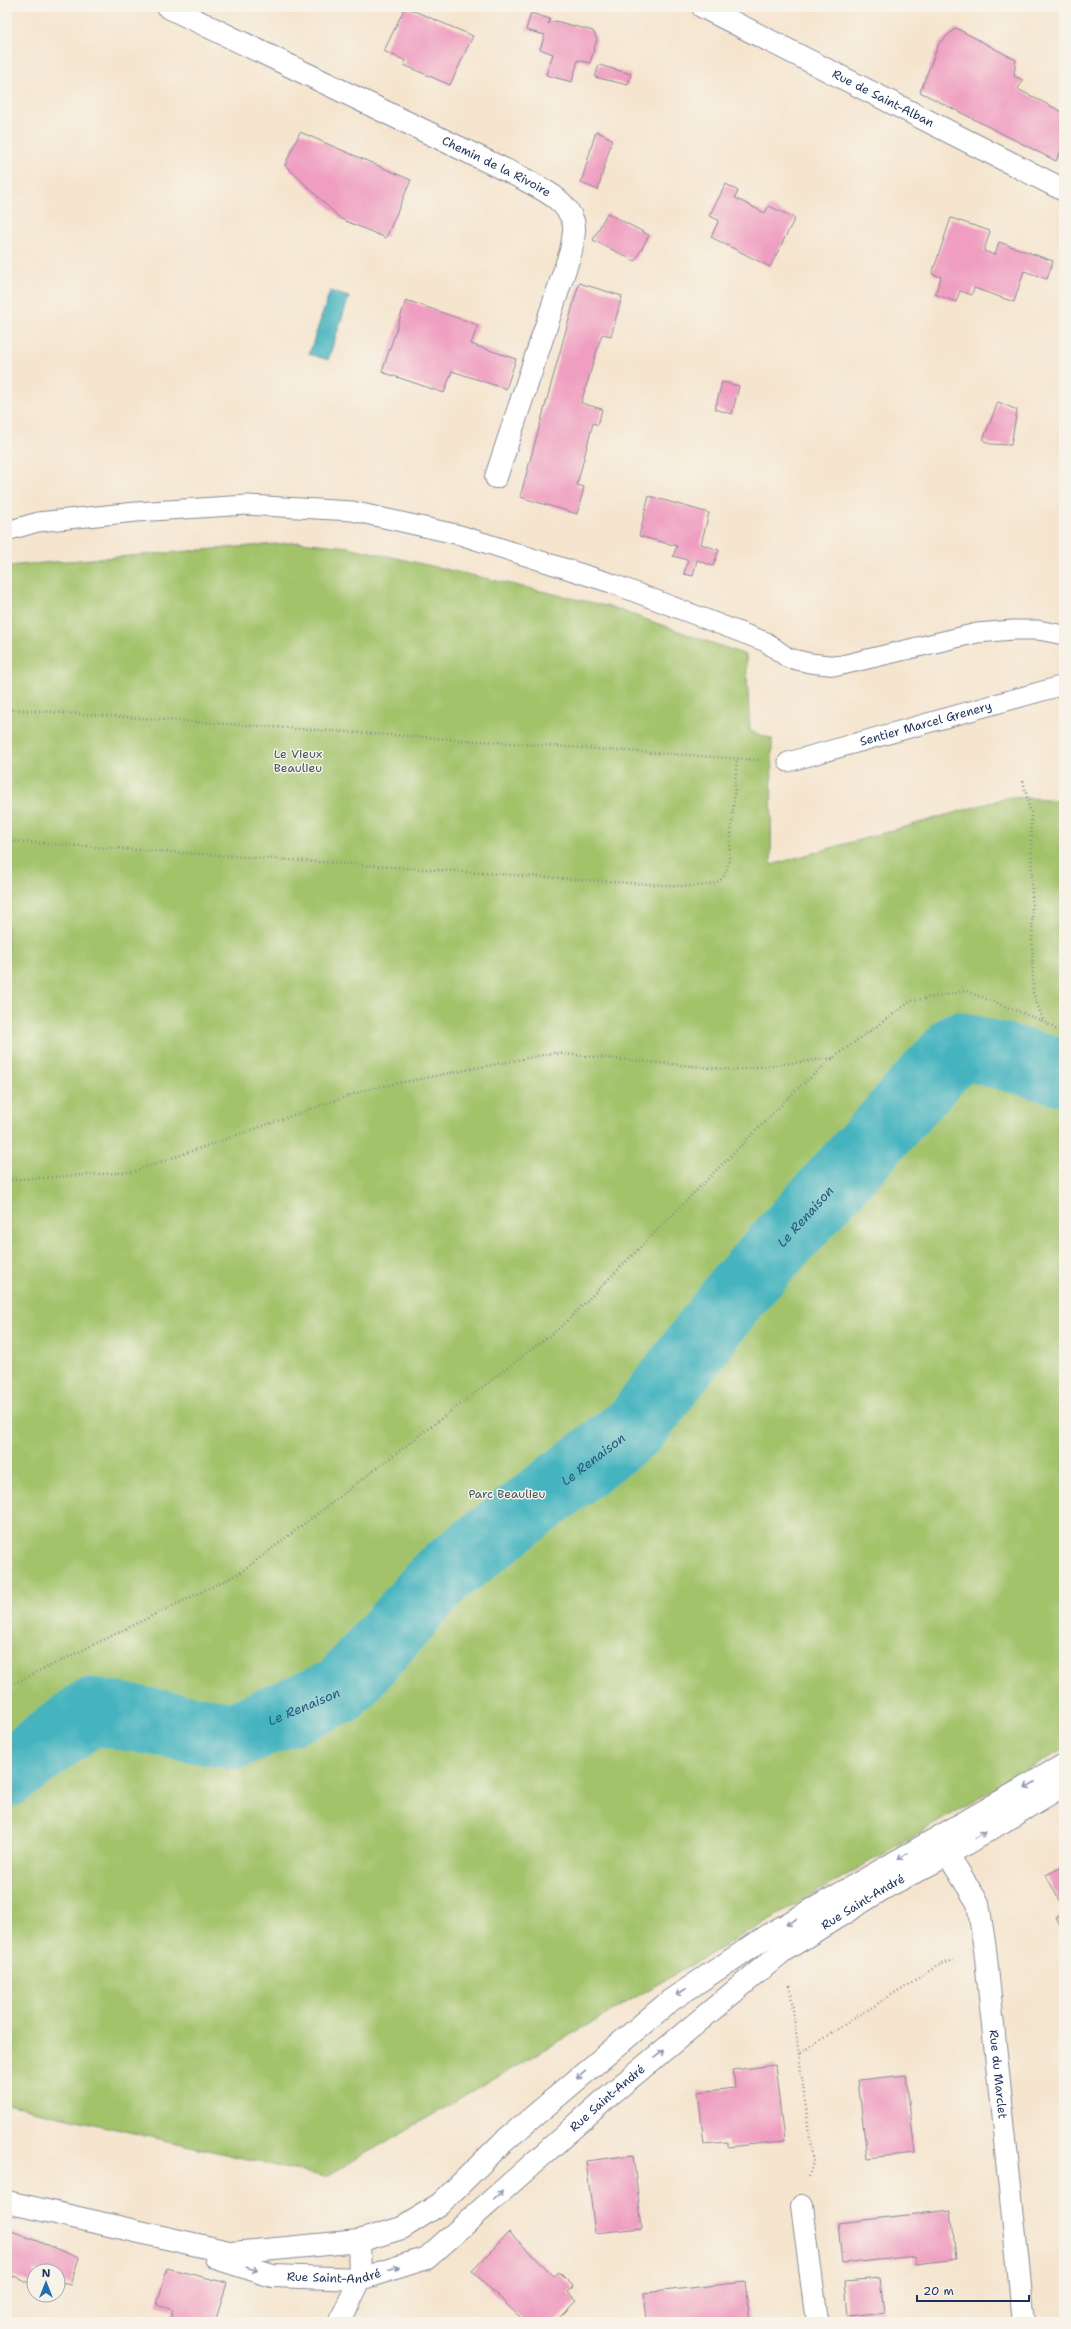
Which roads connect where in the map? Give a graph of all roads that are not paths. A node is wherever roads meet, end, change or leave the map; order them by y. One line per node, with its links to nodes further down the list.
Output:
1 (168, 7): 4 (street, Chemin de la Rivoire)
2 (703, 7): 3 (street, Rue de Saint-Alban)
3 (1064, 190)
4 (496, 477)
5 (7, 531): 6 (lane)
6 (1064, 635)
7 (1064, 685): 8 (lane, Sentier Marcel Grenery)
8 (788, 762)
9 (1064, 1765): 11 (street, Rue Saint-André, one-way to 11)
10 (1064, 1785): 11 (street, Rue Saint-André, one-way to 10)
11 (942, 1846): 15 (street, Rue Saint-André, one-way to 15); 16 (street, Rue Saint-André, one-way to 11); 19 (street, Rue du Marclet)
12 (7, 2202): 14 (street, Rue Saint-André)
13 (802, 2206): 18 (street)
14 (121, 2229): 15 (street, Rue Saint-André); 16 (street, Rue Saint-André, one-way to 16)
15 (359, 2241): 16 (street)
16 (360, 2279): 17 (street)
17 (340, 2322)
18 (817, 2322)
19 (1024, 2322)

